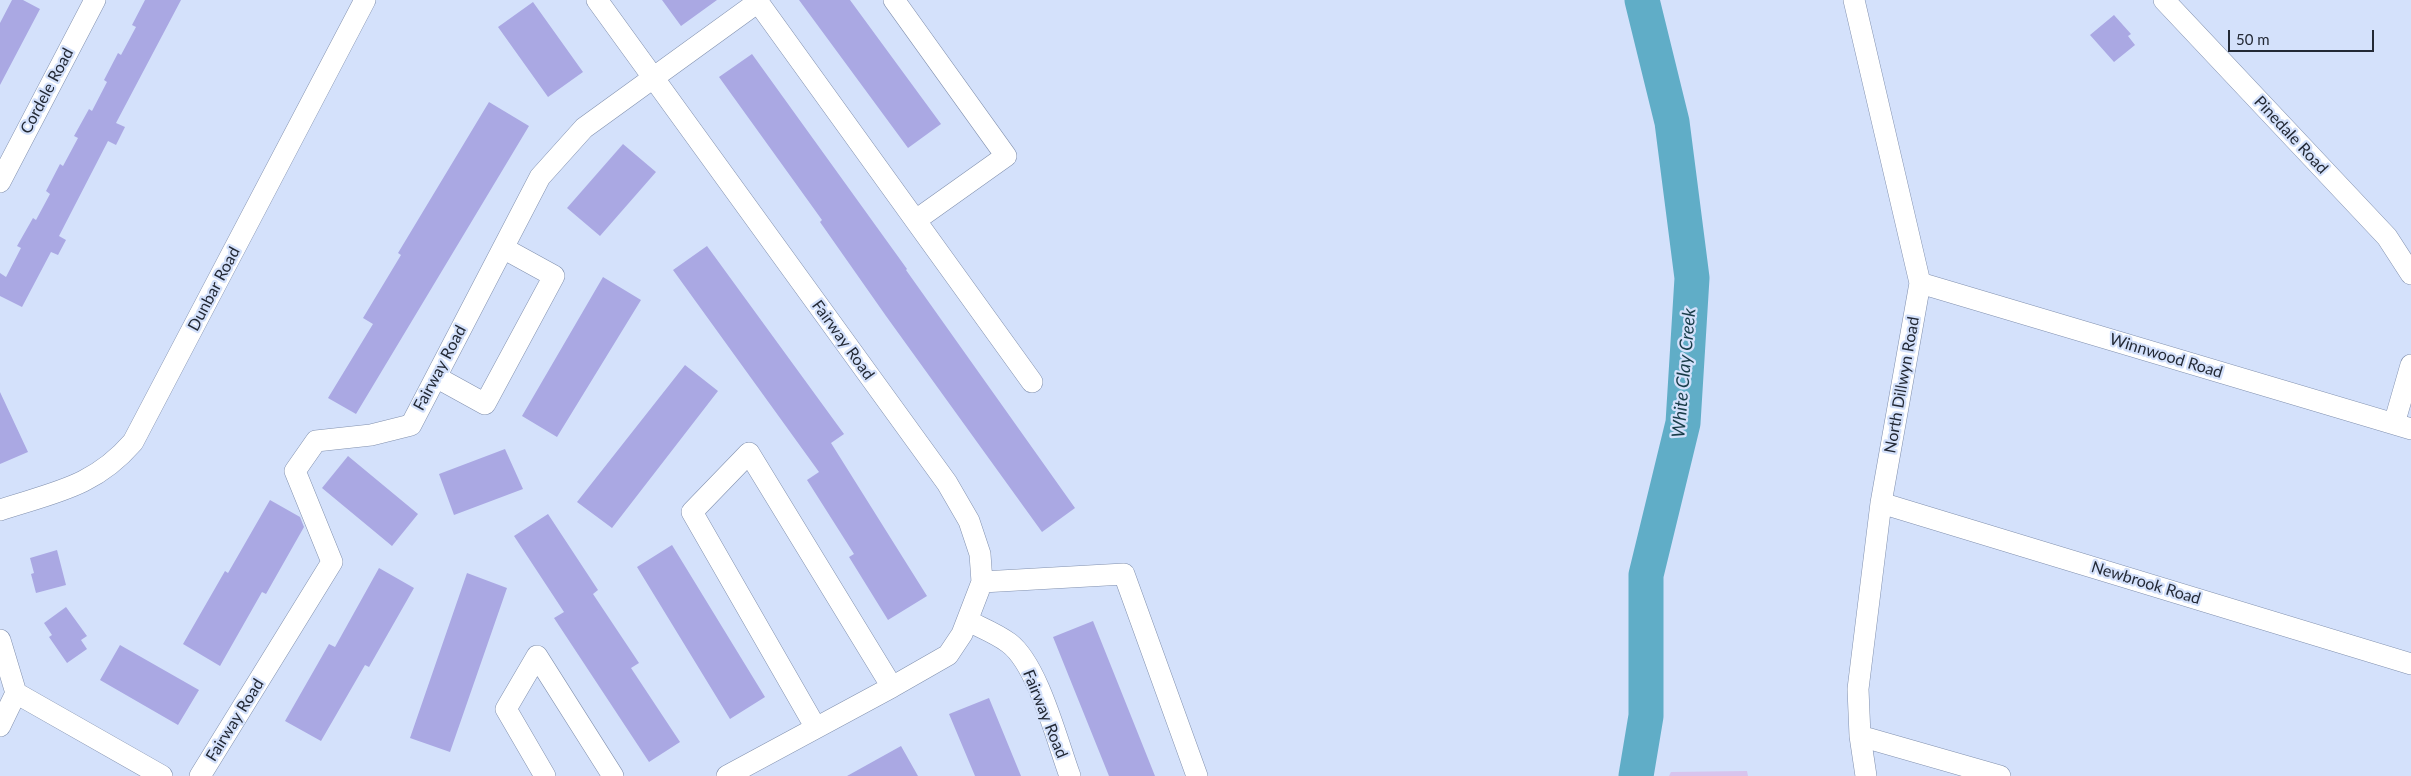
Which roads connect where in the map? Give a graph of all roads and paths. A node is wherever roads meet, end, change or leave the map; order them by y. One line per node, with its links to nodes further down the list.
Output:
1 (95, 0): 8 (street, Cordele Road)
2 (365, 0): 18 (street, Dunbar Road)
3 (597, 0): 7 (street, Fairway Road)
4 (894, 0): 9 (street)
5 (1854, 0): 12 (street, North Dillwyn Road)
6 (2164, 0): 11 (street, Pinedale Road)
7 (653, 78): 9 (street, Fairway Road); 10 (street, Fairway Road); 19 (street, Fairway Road)
8 (0, 182)
9 (916, 220): 15 (street)
10 (503, 248): 14 (street, Fairway Road); 14 (street)
11 (2411, 274)
12 (1920, 283): 16 (street, Winnwood Road); 17 (street, North Dillwyn Road)
13 (2411, 365): 16 (street)
14 (436, 377): 29 (street, Fairway Road)
15 (1032, 382)
16 (2402, 427)
17 (1881, 503): 22 (street, Newbrook Road); 27 (street, North Dillwyn Road)
18 (0, 510)
19 (982, 582): 20 (street, Fairway Road); 34 (street)
20 (968, 621): 23 (street, Fairway Road); 33 (street, Fairway Road)
21 (0, 640): 24 (street)
22 (2411, 664)
23 (892, 688): 26 (street, Fairway Road); 26 (street)
24 (16, 693): 25 (street); 28 (street)
25 (0, 726)
26 (816, 728): 32 (street, Fairway Road)
27 (1860, 736): 35 (street, North Dillwyn Road); 36 (street)
28 (162, 776)
29 (200, 776)
30 (545, 776): 31 (street)
31 (613, 776)
32 (727, 776)
33 (1070, 776)
34 (1197, 776)
35 (1866, 776)
36 (2000, 776)

